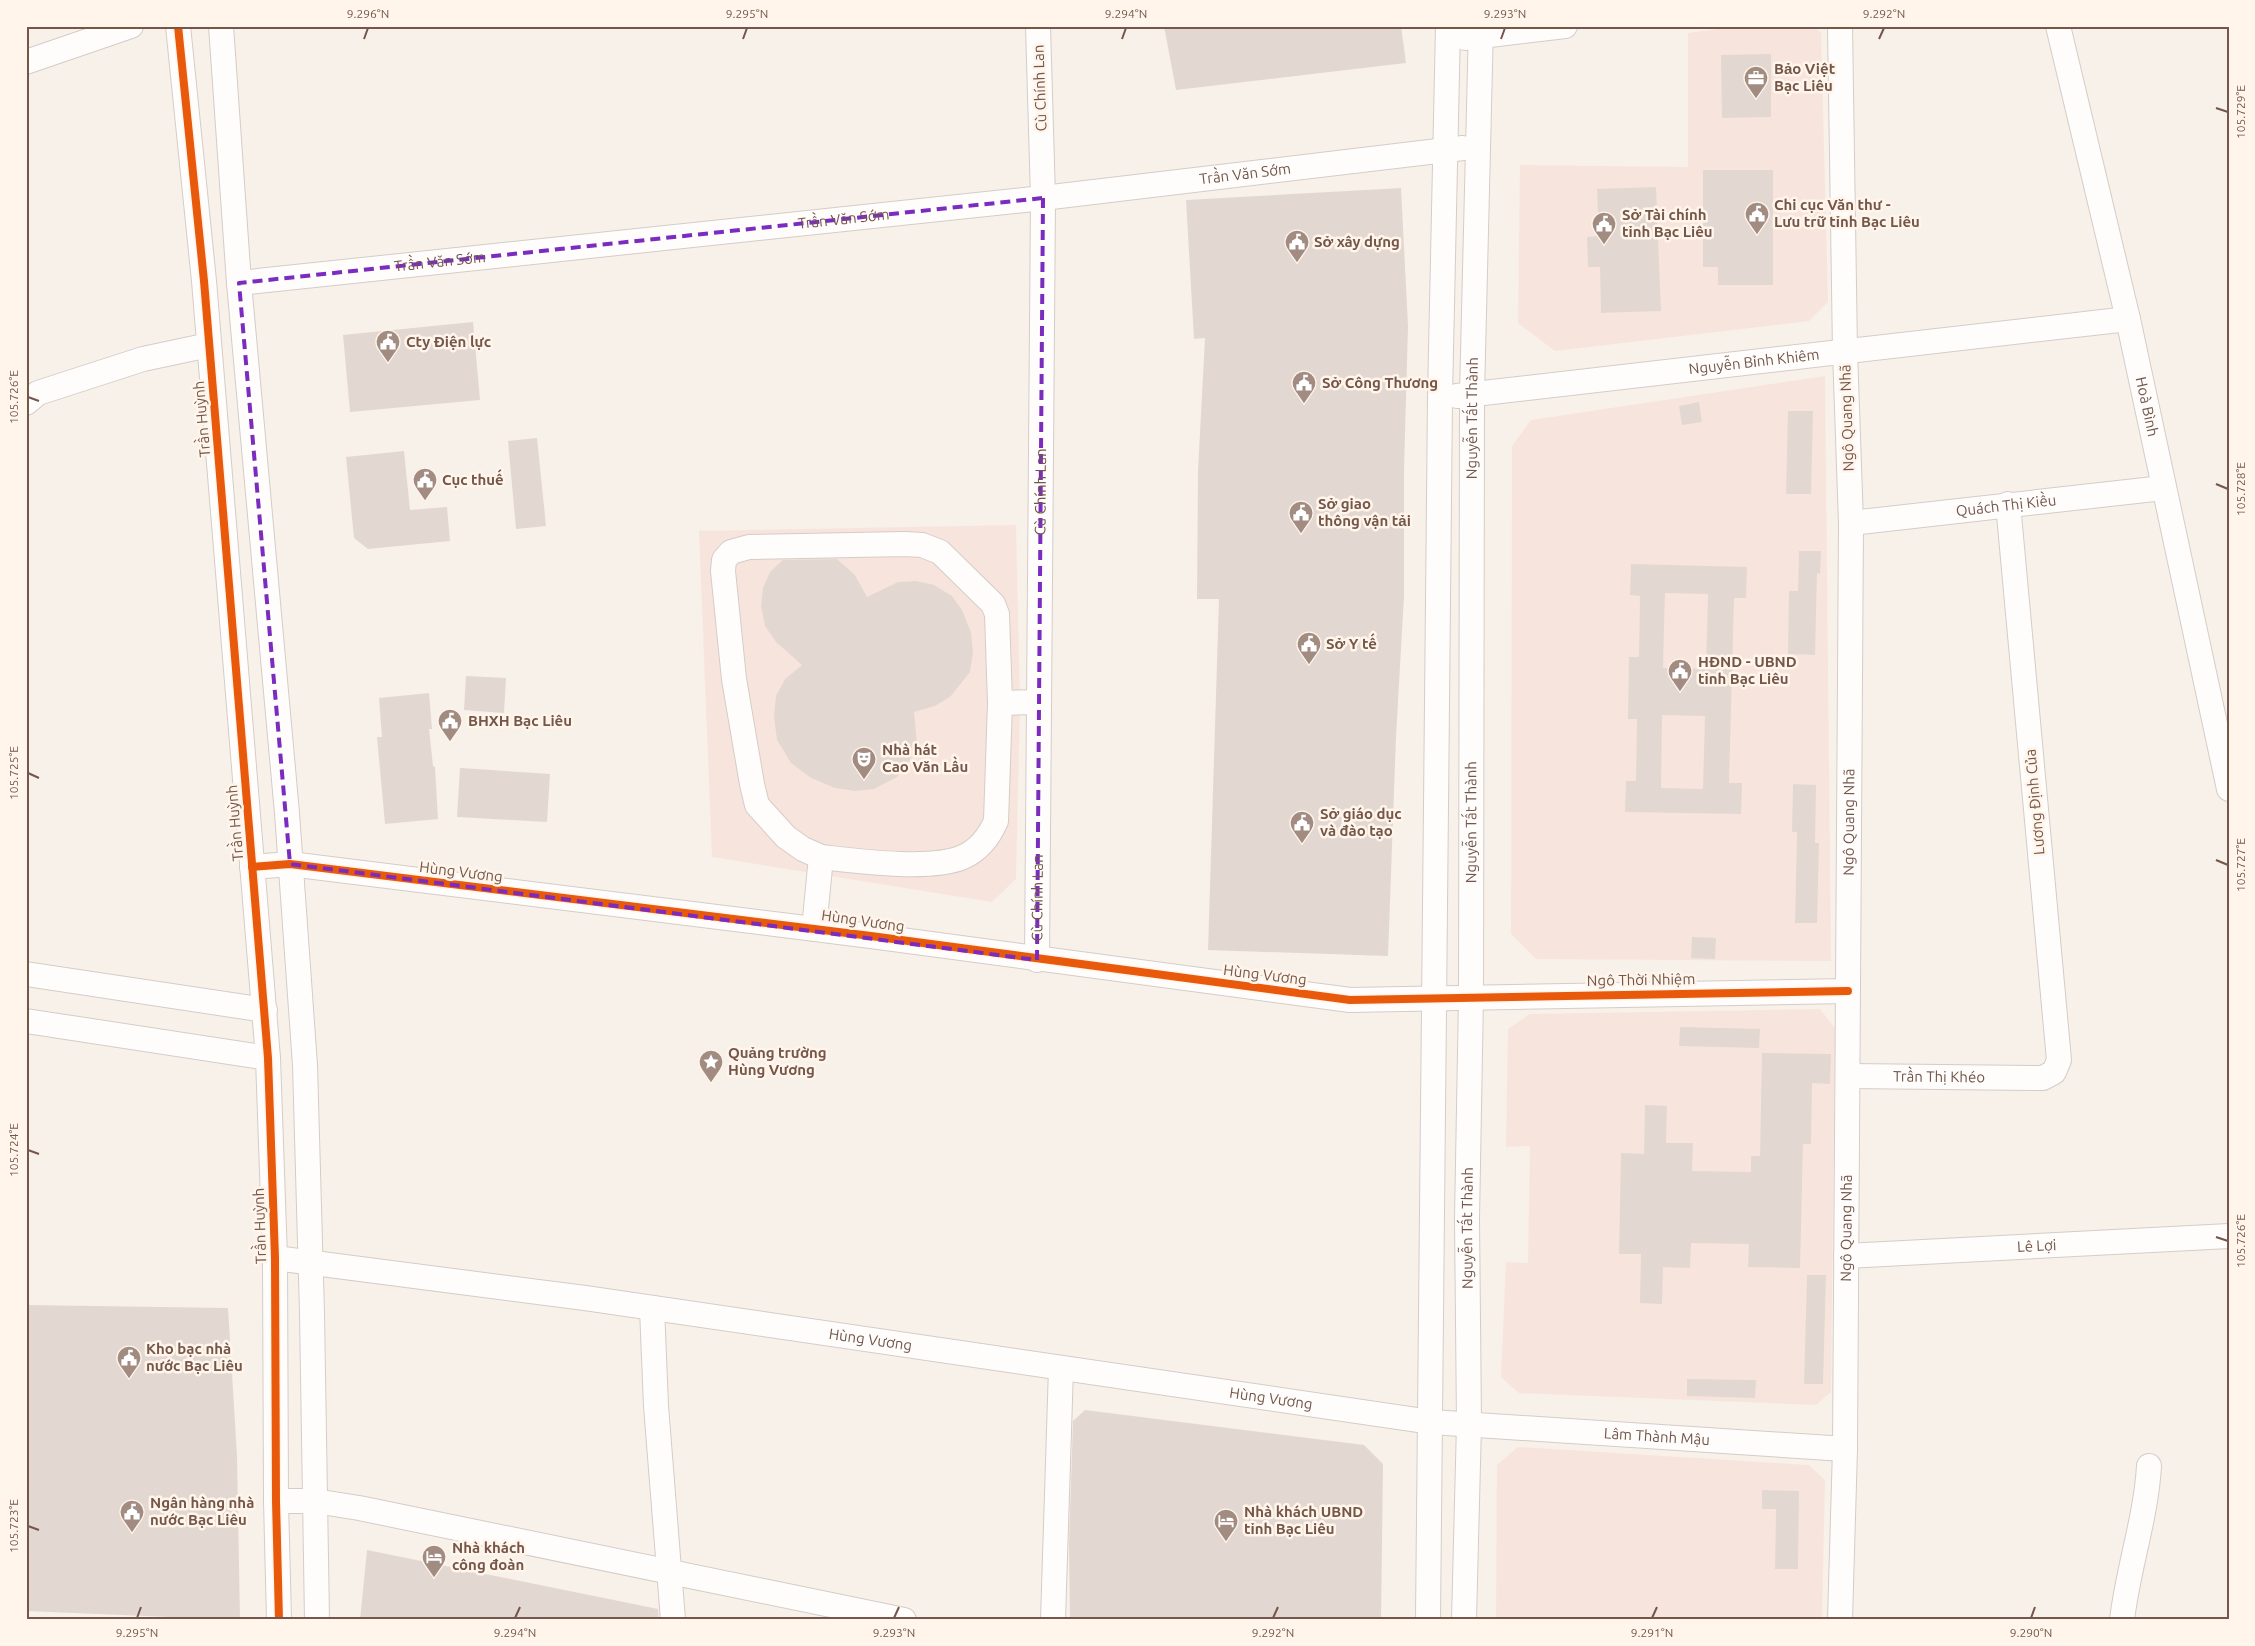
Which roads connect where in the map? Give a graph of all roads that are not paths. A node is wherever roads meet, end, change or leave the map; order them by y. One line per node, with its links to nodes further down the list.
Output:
1 (131, 26): 10 (street)
2 (178, 26): 16 (street, Trần Huỳnh)
3 (222, 26): 14 (street)
4 (1038, 26): 13 (street, Cù Chính Lan)
5 (1565, 26): 8 (street)
6 (1840, 26): 17 (street, Ngô Quang Nhã)
7 (2058, 26): 15 (street, Hoà Bình)
8 (1481, 31): 9 (street); 12 (street, Nguyễn Tất Thành)
9 (1448, 33): 11 (street)
10 (26, 62)
11 (1446, 148): 12 (street, Trần Văn Sớm); 13 (street, Trần Văn Sớm); 19 (street)
12 (1479, 148): 18 (street, Nguyễn Tất Thành)
13 (1043, 198): 14 (street, Trần Văn Sớm); 24 (street, Cù Chính Lan)
14 (239, 283): 31 (street)
15 (2128, 319): 17 (street, Nguyễn Bỉnh Khiêm); 21 (street, Hoà Bình)
16 (209, 345): 20 (street); 32 (street, Trần Huỳnh)
17 (1845, 351): 18 (street, Nguyễn Bỉnh Khiêm); 23 (street, Ngô Quang Nhã)
18 (1472, 394): 19 (street, Nguyễn Bỉnh Khiêm); 27 (street, Nguyễn Tất Thành)
19 (1440, 397): 26 (street)
20 (26, 403)
21 (2163, 488): 22 (street, Quách Thị Kiều); 28 (street, Hoà Bình)
22 (2008, 504): 23 (street, Quách Thị Kiều); 43 (street, Lương Định Của)
23 (1851, 523): 36 (street, Ngô Quang Nhã)
24 (1040, 702): 25 (street); 34 (street, Cù Chính Lan)
25 (1000, 703): 30 (street); 30 (street)
26 (1436, 709): 27 (street); 37 (street)
27 (1471, 709): 38 (street, Nguyễn Tất Thành)
28 (2223, 727): 29 (street, Hoà Bình)
29 (2229, 789)
30 (821, 857): 33 (street)
31 (290, 864): 32 (street, Hùng Vương); 33 (street, Hùng Vương); 49 (street)
32 (252, 867): 39 (street, Trần Huỳnh)
33 (814, 929): 34 (street, Hùng Vương)
34 (1037, 960): 37 (street, Hùng Vương)
35 (26, 974): 39 (street)
36 (1848, 991): 38 (street, Ngô Thời Nhiệm); 42 (street, Ngô Quang Nhã)
37 (1433, 997): 38 (street, Ngô Thời Nhiệm); 44 (street)
38 (1471, 997): 45 (street, Nguyễn Tất Thành)
39 (265, 1010): 41 (street, Trần Huỳnh)
40 (26, 1021): 41 (street)
41 (268, 1058): 48 (street, Trần Huỳnh)
42 (1848, 1076): 43 (street, Trần Thị Khéo); 47 (street, Ngô Quang Nhã)
43 (2030, 1079)
44 (1432, 1219): 45 (street); 52 (street)
45 (1467, 1219): 53 (street, Nguyễn Tất Thành)
46 (2229, 1236): 47 (street, Lê Lợi)
47 (1846, 1256): 54 (street, Ngô Quang Nhã)
48 (275, 1258): 49 (street, Hùng Vương); 56 (street, Trần Huỳnh)
49 (310, 1262): 50 (street, Hùng Vương); 57 (street)
50 (652, 1308): 51 (street, Hùng Vương); 58 (street)
51 (1061, 1368): 52 (street, Hùng Vương); 63 (street)
52 (1431, 1422): 53 (street, Hùng Vương); 64 (street)
53 (1469, 1424): 54 (street, Lâm Thành Mậu); 65 (street, Nguyễn Tất Thành)
54 (1845, 1449): 66 (street, Ngô Quang Nhã)
55 (2149, 1466): 67 (street)
56 (276, 1501): 57 (street); 59 (street, Trần Huỳnh)
57 (315, 1501): 58 (street); 60 (street)
58 (669, 1570): 61 (street); 62 (street)
59 (279, 1620)
60 (317, 1620)
61 (673, 1620)
62 (904, 1620)
63 (1053, 1620)
64 (1428, 1620)
65 (1464, 1620)
66 (1840, 1620)
67 (2122, 1620)

